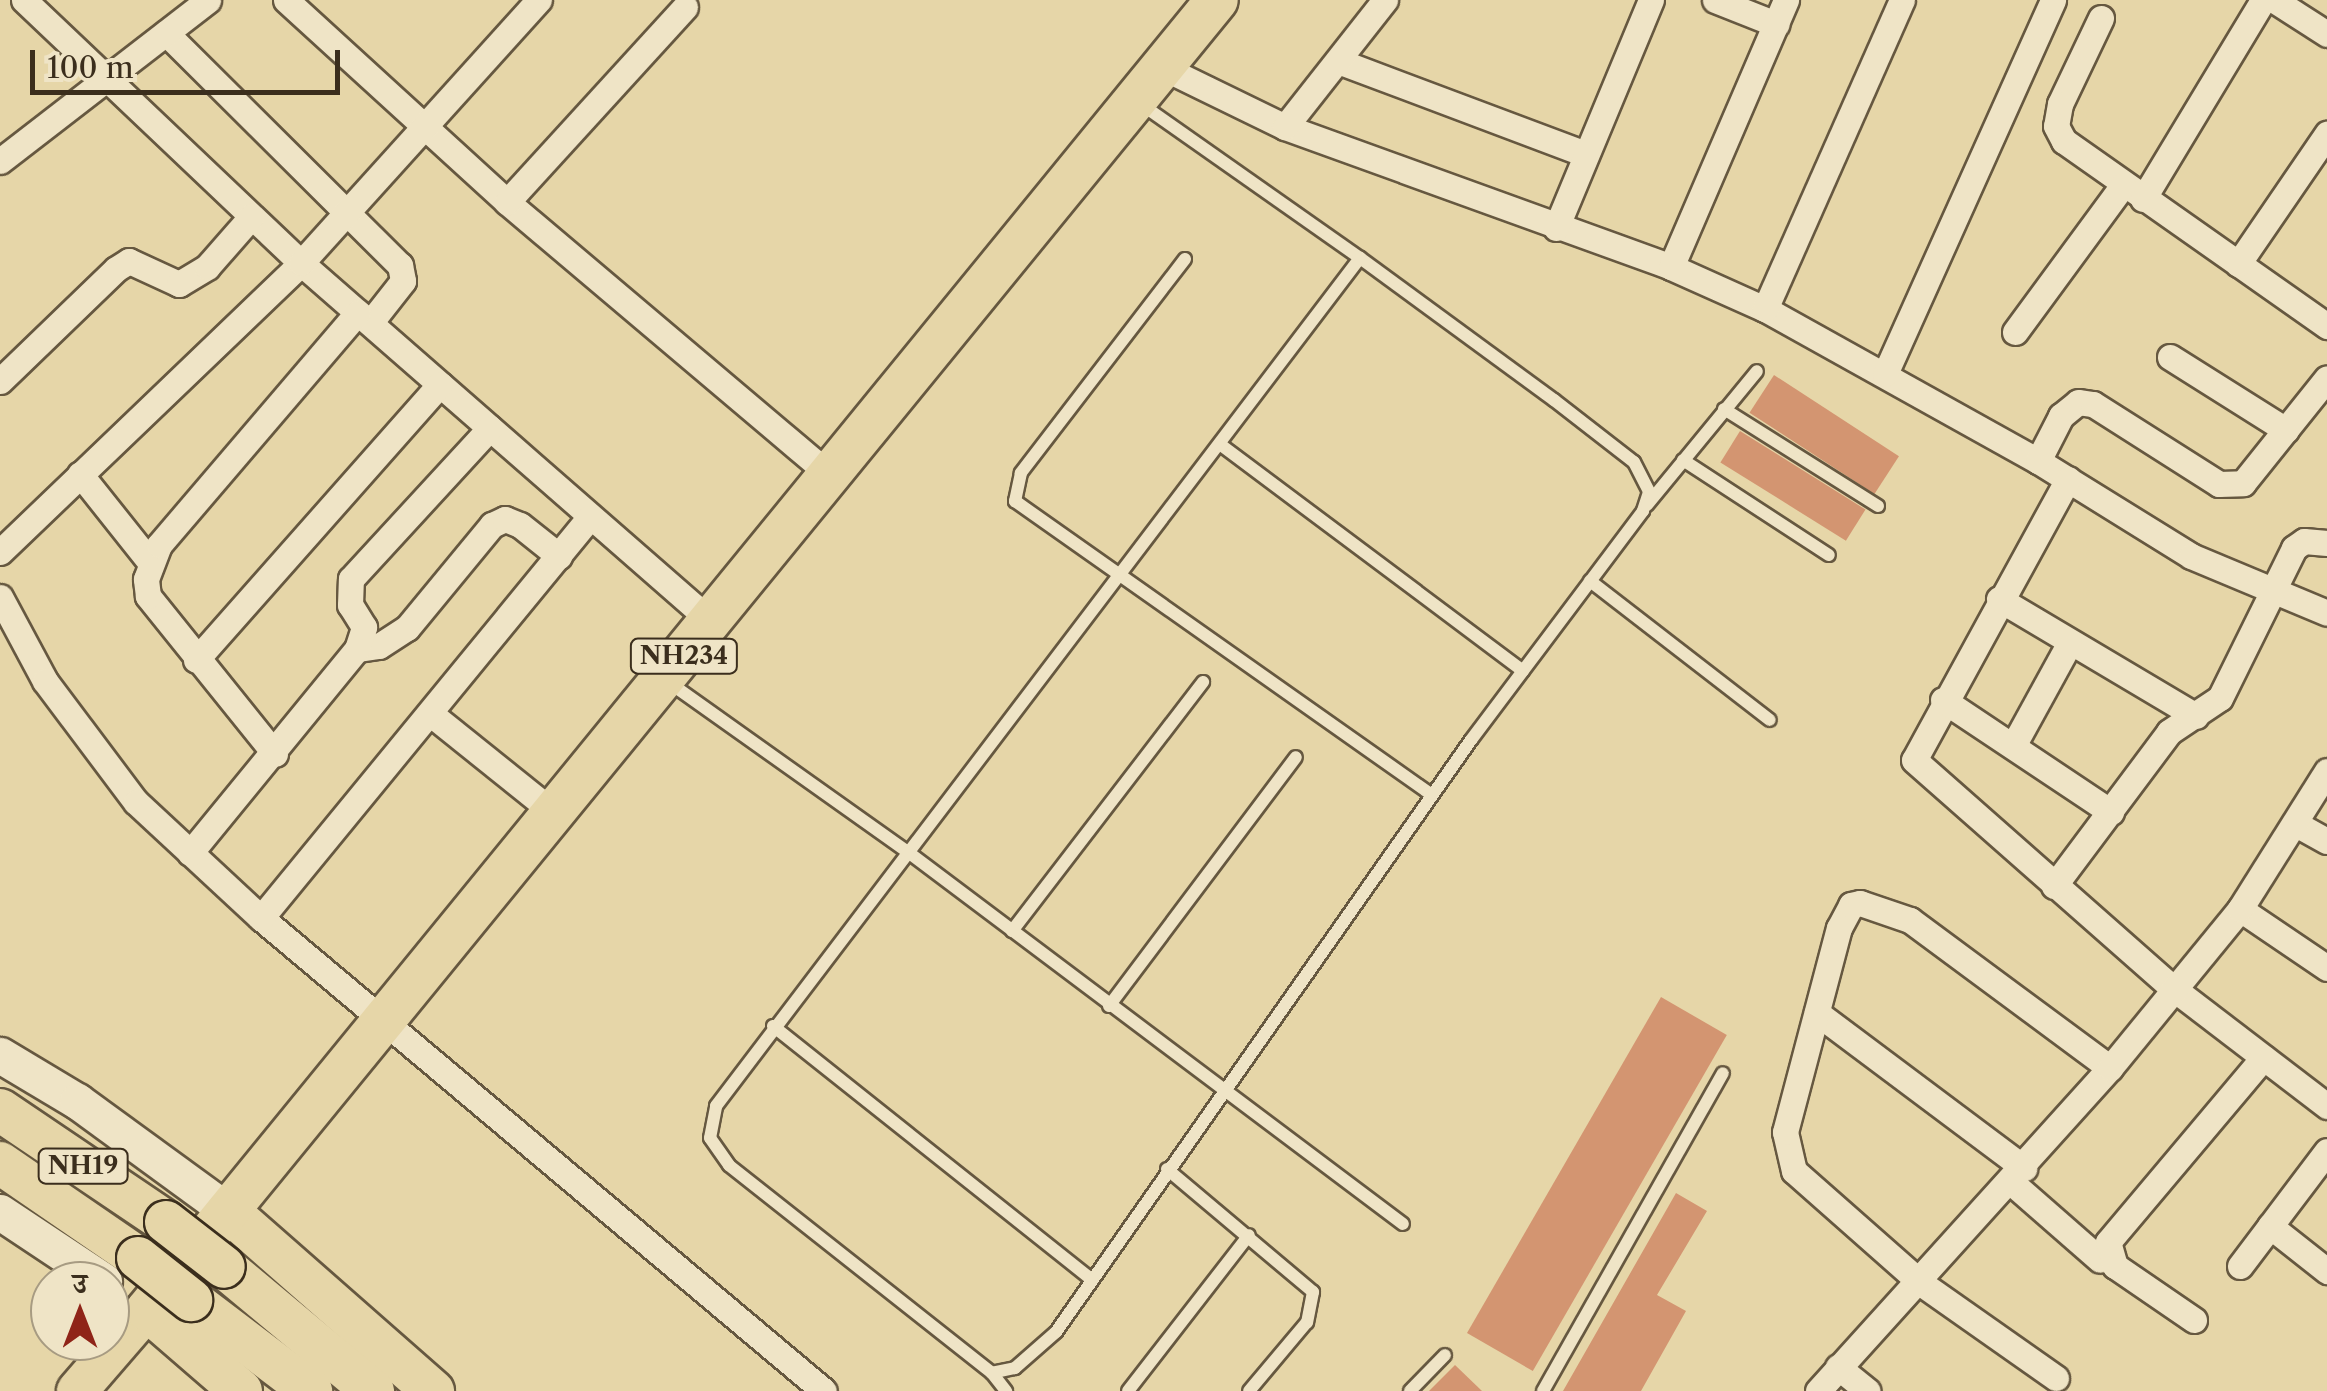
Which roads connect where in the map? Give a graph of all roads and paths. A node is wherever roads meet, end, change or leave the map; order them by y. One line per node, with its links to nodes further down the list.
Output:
1 (24, 0): 20 (street)
2 (208, 0): 16 (street)
3 (286, 0): 23 (street)
4 (540, 0): 23 (street)
5 (1218, 0): 19 (highway, NH234)
6 (1385, 0): 18 (street)
7 (1651, 0): 25 (street)
8 (1715, 0): 14 (street)
9 (1902, 0): 37 (street)
10 (2053, 0): 43 (street)
11 (2263, 0): 27 (street)
12 (2274, 0): 17 (street)
13 (685, 7): 28 (street)
14 (1781, 12): 36 (street)
15 (2101, 18): 27 (street)
16 (166, 32): 20 (street); 29 (street)
17 (2327, 34)
18 (1338, 61): 22 (street); 25 (street)
19 (1162, 67): 21 (highway, NH234); 22 (street)
20 (104, 77): 26 (street); 30 (street)
21 (1136, 101): 32 (lane); 54 (highway, NH234)
22 (1286, 127): 31 (street)
23 (426, 128): 28 (street); 29 (street)
24 (2327, 134): 35 (street)
25 (1586, 154): 31 (street)
26 (0, 161)
27 (2133, 192): 35 (street); 40 (street)
28 (507, 202): 54 (street)
29 (347, 211): 34 (street); 38 (street)
30 (251, 217): 34 (street); 45 (street)
31 (1556, 228): 36 (street)
32 (1360, 258): 50 (lane); 57 (lane)
33 (1184, 259): 64 (lane)
34 (300, 263): 38 (street); 53 (street)
35 (2238, 264): 39 (street)
36 (1671, 267): 37 (street)
37 (1765, 310): 43 (street)
38 (364, 317): 46 (street); 63 (street)
39 (2327, 326)
40 (2015, 332)
41 (2170, 357): 49 (street)
42 (1757, 371): 47 (lane)
43 (1885, 374): 52 (street)
44 (2327, 378): 49 (street)
45 (0, 381)
46 (440, 384): 48 (street); 73 (street)
47 (1724, 409): 51 (lane); 56 (lane)
48 (490, 428): 58 (street); 72 (street)
49 (2286, 430): 52 (street)
50 (1221, 444): 64 (lane); 74 (lane)
51 (1683, 460): 57 (lane); 61 (lane)
52 (2038, 462): 55 (street)
53 (80, 474): 60 (street); 63 (street)
54 (832, 477): 70 (highway, NH234)
55 (2068, 479): 66 (street); 68 (street)
56 (1878, 506)
57 (1643, 511): 65 (lane)
58 (589, 518): 62 (street); 70 (street)
59 (2327, 543): 66 (street)
60 (0, 552)
61 (1829, 555)
62 (559, 556): 72 (street); 78 (street)
63 (150, 562): 73 (street)
64 (1123, 575): 85 (lane); 90 (lane)
65 (1590, 582): 74 (lane); 80 (lane)
66 (2273, 591): 69 (street); 79 (street)
67 (0, 597): 91 (street)
68 (1998, 599): 71 (street); 77 (street)
69 (2327, 613)
70 (712, 622): 75 (highway, NH234)
71 (2069, 644): 79 (street); 81 (street)
72 (357, 649): 82 (street)
73 (196, 660): 82 (street)
74 (1523, 671): 85 (lane)
75 (665, 680): 87 (highway, NH234); 90 (lane)
76 (1202, 682): 95 (lane)
77 (1942, 700): 81 (street); 92 (street)
78 (431, 714): 87 (street); 94 (street)
79 (2196, 716): 86 (street)
80 (1770, 720)
81 (2012, 746): 86 (street)
82 (275, 754): 91 (street)
83 (1296, 756): 98 (lane)
84 (2327, 772): 88 (street)
85 (1432, 795): 106 (lane)
86 (2110, 812): 92 (street)
87 (554, 813): 100 (highway, NH234)
88 (2296, 824): 89 (street); 93 (street)
89 (2327, 841)
90 (908, 852): 95 (lane); 101 (lane)
91 (190, 854): 94 (street)
92 (2054, 886): 97 (street)
93 (2240, 909): 96 (street); 97 (street)
94 (261, 918): 100 (street)
95 (1012, 931): 98 (lane)
96 (2327, 968)
97 (2174, 989): 103 (street); 104 (street)
98 (1110, 1006): 106 (lane)
99 (1817, 1013): 104 (street); 112 (street); 125 (street)
100 (381, 1018): 113 (highway, NH234); 138 (street)
101 (774, 1026): 124 (lane); 131 (lane)
102 (0, 1055): 113 (main road)
103 (2264, 1058): 107 (street); 128 (street)
104 (2110, 1068): 112 (street)
105 (1722, 1073): 143 (lane)
106 (1222, 1092): 111 (lane); 115 (lane)
107 (2327, 1106)
108 (0, 1110): 136 (highway, NH19, bridge)
109 (2327, 1151): 116 (street)
110 (0, 1162): 120 (highway, NH19)
111 (1167, 1169): 117 (lane); 124 (lane)
112 (2018, 1175): 118 (street); 125 (street)
113 (228, 1210): 127 (highway, NH234); 137 (highway)
114 (0, 1212): 119 (main road)
115 (1403, 1224)
116 (2270, 1226): 121 (street); 122 (street)
117 (1249, 1235): 140 (lane); 141 (lane)
118 (2100, 1260)
119 (91, 1261)
120 (103, 1261)
121 (2240, 1266)
122 (2327, 1270)
123 (130, 1279): 135 (highway, NH19, bridge)
124 (1092, 1280): 131 (lane)
125 (1921, 1283): 130 (street); 132 (street)
126 (130, 1290): 127 (main road)
127 (148, 1310): 133 (main road); 134 (highway)
128 (2194, 1320)
129 (1445, 1355): 142 (lane)
130 (1838, 1367): 144 (street); 145 (street)
131 (992, 1373): 139 (lane)
132 (2056, 1378)
133 (77, 1391)
134 (241, 1391)
135 (311, 1391)
136 (373, 1391)
137 (434, 1391)
138 (824, 1391)
139 (1006, 1391)
140 (1128, 1391)
141 (1249, 1391)
142 (1410, 1391)
143 (1543, 1391)
144 (1818, 1391)
145 (1868, 1391)

